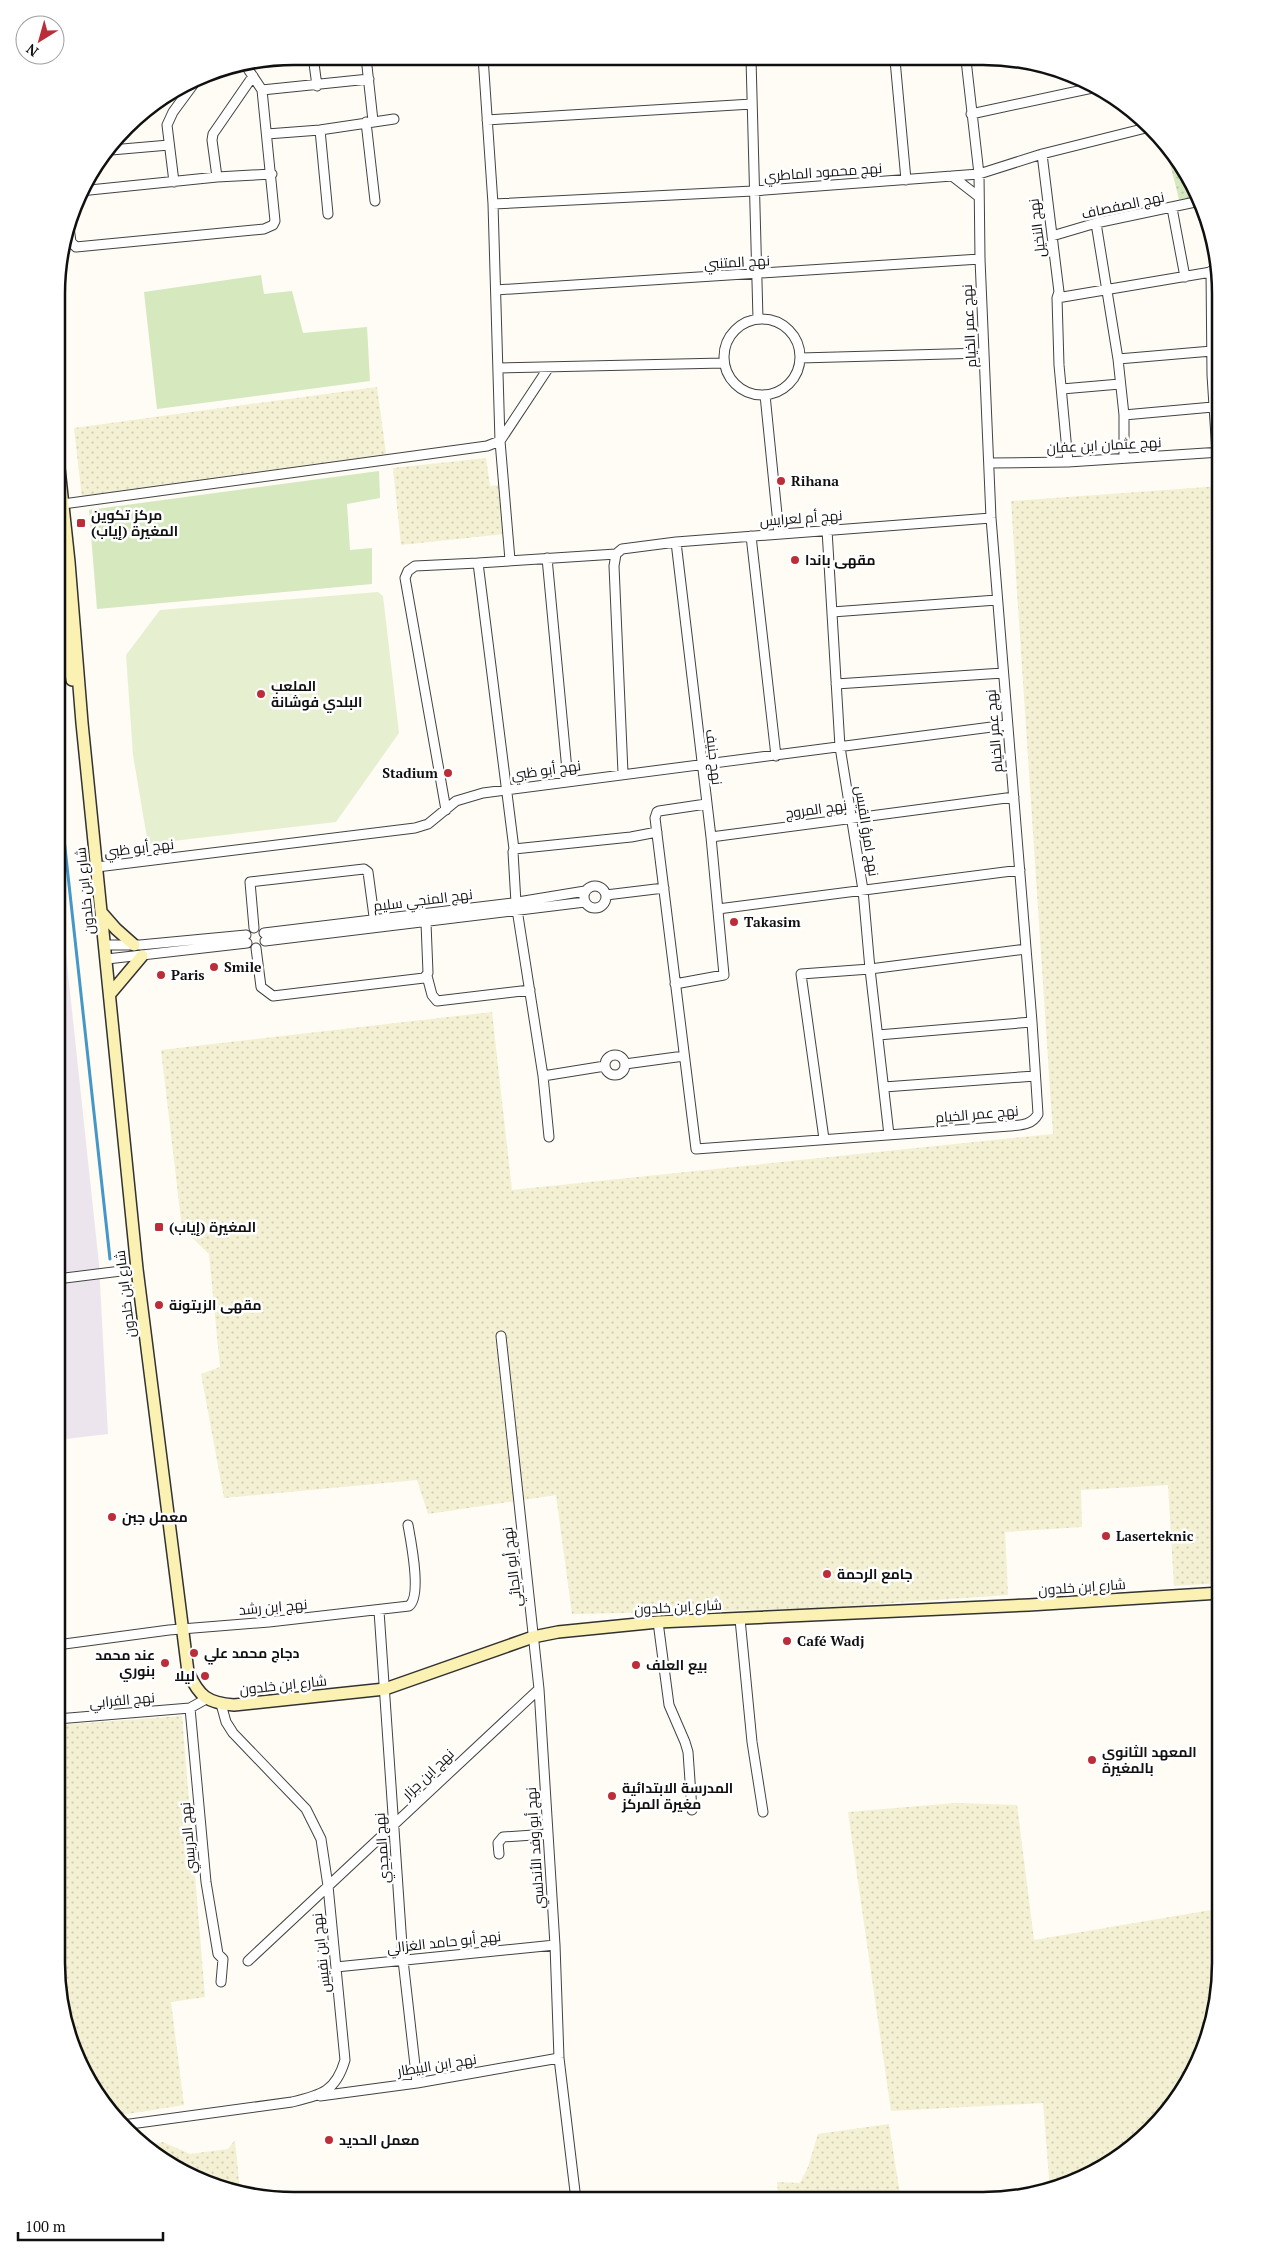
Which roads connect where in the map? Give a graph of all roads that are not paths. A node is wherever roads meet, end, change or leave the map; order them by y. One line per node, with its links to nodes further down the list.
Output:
1 (314, 65): 10 (street)
2 (367, 65): 9 (street)
3 (484, 65): 17 (street)
4 (751, 65): 14 (street)
5 (894, 65): 29 (street)
6 (969, 65): 15 (street, نهج عمر الخيام)
7 (248, 69): 8 (street)
8 (253, 76): 12 (street); 28 (street)
9 (369, 79): 10 (street); 18 (street)
10 (317, 86): 12 (street)
11 (1085, 89): 15 (street)
12 (262, 90): 21 (street)
13 (189, 91): 22 (street)
14 (752, 104): 17 (street); 32 (street)
15 (971, 114): 26 (street, نهج عمر الخيام)
16 (394, 118): 18 (street)
17 (487, 120): 36 (street)
18 (370, 121): 20 (street); 34 (street)
19 (1142, 129): 24 (street, نهج محمود الماطري)
20 (320, 130): 21 (street); 38 (street)
21 (267, 134): 25 (street)
22 (169, 145): 23 (street); 30 (street)
23 (117, 150)
24 (1042, 154): 26 (street, نهج محمود الماطري); 40 (street, نهج النخيل)
25 (272, 174): 28 (street); 41 (street)
26 (979, 174): 27 (street, نهج محمود الماطري); 33 (street, نهج عمر الخيام)
27 (952, 176): 29 (street, نهج محمود الماطري); 33 (street)
28 (217, 177): 30 (street)
29 (906, 180): 32 (street, نهج محمود الماطري)
30 (174, 182): 31 (street)
31 (91, 190)
32 (753, 191): 36 (street, نهج محمود الماطري); 44 (street)
33 (979, 197): 42 (street, نهج عمر الخيام)
34 (376, 200)
35 (1193, 203): 37 (street, نهج الصفصاف)
36 (493, 204): 46 (street)
37 (1172, 208): 39 (street, نهج الصفصاف); 45 (street)
38 (328, 214)
39 (1096, 223): 40 (street, نهج الصفصاف); 47 (street)
40 (1052, 236): 48 (street, نهج النخيل)
41 (71, 242)
42 (980, 259): 44 (street, نهج المتنبي); 51 (street, نهج عمر الخيام)
43 (1211, 272): 45 (street)
44 (757, 275): 46 (street, نهج المتنبي); 49 (street)
45 (1185, 277): 47 (street)
46 (496, 290): 56 (street)
47 (1106, 290): 48 (street); 53 (street)
48 (1057, 298): 58 (street, نهج النخيل)
49 (758, 319): 52 (street); 54 (street)
50 (1212, 351): 53 (street)
51 (984, 353): 52 (street); 66 (street, نهج عمر الخيام)
52 (800, 358): 59 (street)
53 (1118, 359): 57 (street)
54 (724, 363): 55 (street); 59 (street)
55 (549, 367): 56 (street); 62 (street)
56 (499, 368): 62 (street)
57 (1120, 384): 58 (street); 61 (street)
58 (1062, 389): 65 (street, نهج النخيل)
59 (765, 395): 71 (street)
60 (1212, 407): 61 (street)
61 (1124, 415): 64 (street)
62 (500, 441): 67 (street); 76 (street)
63 (1212, 452): 64 (street, نهج عثمان ابن عفان)
64 (1124, 457): 65 (street, نهج عثمان ابن عفان)
65 (1068, 462): 66 (street, نهج عثمان ابن عفان)
66 (989, 463): 68 (street, نهج عمر الخيام)
67 (65, 504)
68 (991, 518): 70 (street, نهج أم لعرايس); 78 (street, نهج عمر الخيام)
69 (65, 527): 83 (street)
70 (827, 530): 71 (street, نهج أم لعرايس); 79 (street, نهج امرؤ القيس)
71 (779, 534): 72 (street, نهج أم لعرايس)
72 (751, 536): 73 (street, نهج أم لعرايس); 86 (street)
73 (676, 542): 74 (street, نهج أم لعرايس); 87 (street, نهج جنيف)
74 (616, 554): 75 (street, نهج أم لعرايس); 88 (street)
75 (547, 558): 76 (street, نهج أم لعرايس); 89 (street)
76 (510, 560): 77 (street, نهج أم لعرايس)
77 (478, 563): 90 (street); 93 (street, نهج أم لعرايس)
78 (997, 600): 79 (street); 81 (street, نهج عمر الخيام)
79 (832, 612): 82 (street, نهج امرؤ القيس)
80 (65, 624): 83 (street)
81 (1003, 673): 82 (street); 84 (street, نهج عمر الخيام)
82 (836, 684): 85 (street, نهج امرؤ القيس)
83 (82, 723): 98 (street, شارع ابن خلدون)
84 (1007, 725): 85 (street, نهج أبو ظبي); 91 (street, نهج عمر الخيام)
85 (840, 747): 86 (street, نهج أبو ظبي); 94 (street, نهج امرؤ القيس)
86 (776, 756): 87 (street, نهج أبو ظبي)
87 (701, 766): 88 (street, نهج أبو ظبي); 92 (street, نهج جنيف)
88 (623, 773): 89 (street, نهج أبو ظبي)
89 (568, 781): 90 (street, نهج أبو ظبي)
90 (505, 789): 93 (street, نهج أبو ظبي); 97 (street)
91 (1014, 797): 94 (street, نهج المروج); 99 (street, نهج عمر الخيام)
92 (706, 804): 95 (street); 96 (street, نهج جنيف)
93 (446, 810): 98 (street, نهج أبو ظبي)
94 (851, 818): 96 (street, نهج المروج); 101 (street, نهج امرؤ القيس)
95 (657, 832): 97 (street); 100 (street)
96 (711, 837): 106 (street, نهج جنيف)
97 (514, 849): 105 (street)
98 (97, 866): 107 (street, شارع ابن خلدون)
99 (1020, 870): 101 (street); 116 (street, نهج عمر الخيام)
100 (664, 888): 103 (street); 121 (street)
101 (863, 890): 106 (street); 119 (street, نهج امرؤ القيس)
102 (585, 891): 103 (street); 104 (street); 105 (street, نهج المنجي سليم)
103 (606, 895): 104 (street)
104 (585, 902): 105 (street, نهج المنجي سليم)
105 (517, 907): 108 (street, نهج المنجي سليم); 109 (street, نهج المنجي سليم); 122 (street)
106 (718, 909): 121 (street, نهج جنيف)
107 (102, 912): 113 (street, شارع ابن خلدون); 114 (street)
108 (426, 923): 109 (street, نهج المنجي سليم); 120 (street)
109 (375, 924): 110 (street); 111 (street, نهج المنجي سليم)
110 (254, 928): 111 (street); 112 (street)
111 (264, 937): 115 (street)
112 (246, 939): 114 (street); 115 (street); 117 (street)
113 (106, 945): 114 (street); 118 (street, شارع ابن خلدون)
114 (134, 945)
115 (256, 948): 120 (street)
116 (1026, 949): 119 (street); 124 (street, نهج عمر الخيام)
117 (142, 956): 118 (street); 123 (street)
118 (107, 959): 123 (street, شارع ابن خلدون)
119 (870, 969): 125 (street, نهج امرؤ القيس); 134 (street)
120 (427, 976): 122 (street)
121 (675, 984): 126 (street)
122 (530, 990): 129 (street)
123 (110, 994): 135 (street, شارع ابن خلدون)
124 (1032, 1022): 125 (street); 130 (street, نهج عمر الخيام)
125 (878, 1035): 131 (street, نهج امرؤ القيس)
126 (684, 1056): 127 (street); 134 (street, نهج عمر الخيام)
127 (625, 1064): 128 (street); 128 (street)
128 (605, 1066): 129 (street)
129 (543, 1076): 133 (street)
130 (1035, 1076): 131 (street); 132 (street, نهج عمر الخيام)
131 (884, 1087): 132 (street, نهج امرؤ القيس)
132 (889, 1135): 134 (street, نهج عمر الخيام)
133 (549, 1137)
134 (824, 1139)
135 (137, 1269): 136 (street); 143 (street, شارع ابن خلدون)
136 (65, 1278)
137 (501, 1336): 144 (street, نهج أبو الجائي)
138 (408, 1525): 140 (street, نهج ابن رشد)
139 (1212, 1594): 141 (street, شارع ابن خلدون)
140 (379, 1611): 143 (street, نهج ابن رشد); 146 (street, نهج المجدي)
141 (740, 1618): 142 (street, شارع ابن خلدون); 153 (street)
142 (658, 1622): 144 (street, شارع ابن خلدون); 152 (street)
143 (184, 1629): 145 (street, نهج ابن رشد); 148 (street, شارع ابن خلدون)
144 (533, 1637): 146 (street, شارع ابن خلدون); 147 (street, نهج أبو وفد الأندلسي)
145 (65, 1644)
146 (384, 1689): 149 (street, شارع ابن خلدون); 154 (street, نهج المجدي)
147 (539, 1689): 154 (street, نهج ابن جزار); 155 (street, نهج أبو وفد الأندلسي)
148 (206, 1699): 149 (street, شارع ابن خلدون); 150 (street)
149 (221, 1704): 157 (street, نهج ابن نفيس)
150 (190, 1708): 151 (street, نهج الفرابي); 162 (street, نهج الدريسي)
151 (65, 1718)
152 (692, 1810)
153 (763, 1812)
154 (395, 1825): 157 (street, نهج ابن جزار); 159 (street, نهج المجدي)
155 (548, 1834): 156 (street); 158 (street, نهج أبو وفد الأندلسي)
156 (499, 1854)
157 (328, 1886): 160 (street, نهج ابن جزار); 161 (street, نهج ابن نفيس)
158 (555, 1945): 159 (street, نهج أبو حامد الغزالي); 163 (street, نهج أبو وفد الأندلسي)
159 (403, 1960): 161 (street, نهج أبو حامد الغزالي); 164 (street, نهج المجدي)
160 (248, 1961)
161 (336, 1967): 165 (street, نهج ابن نفيس)
162 (221, 1982)
163 (559, 2058): 164 (street, نهج ابن البيطار); 167 (street, نهج أبو وفد الأندلسي)
164 (417, 2083): 165 (street, نهج ابن البيطار)
165 (318, 2096): 166 (street, نهج ابن نفيس)
166 (131, 2124)
167 (575, 2192)

